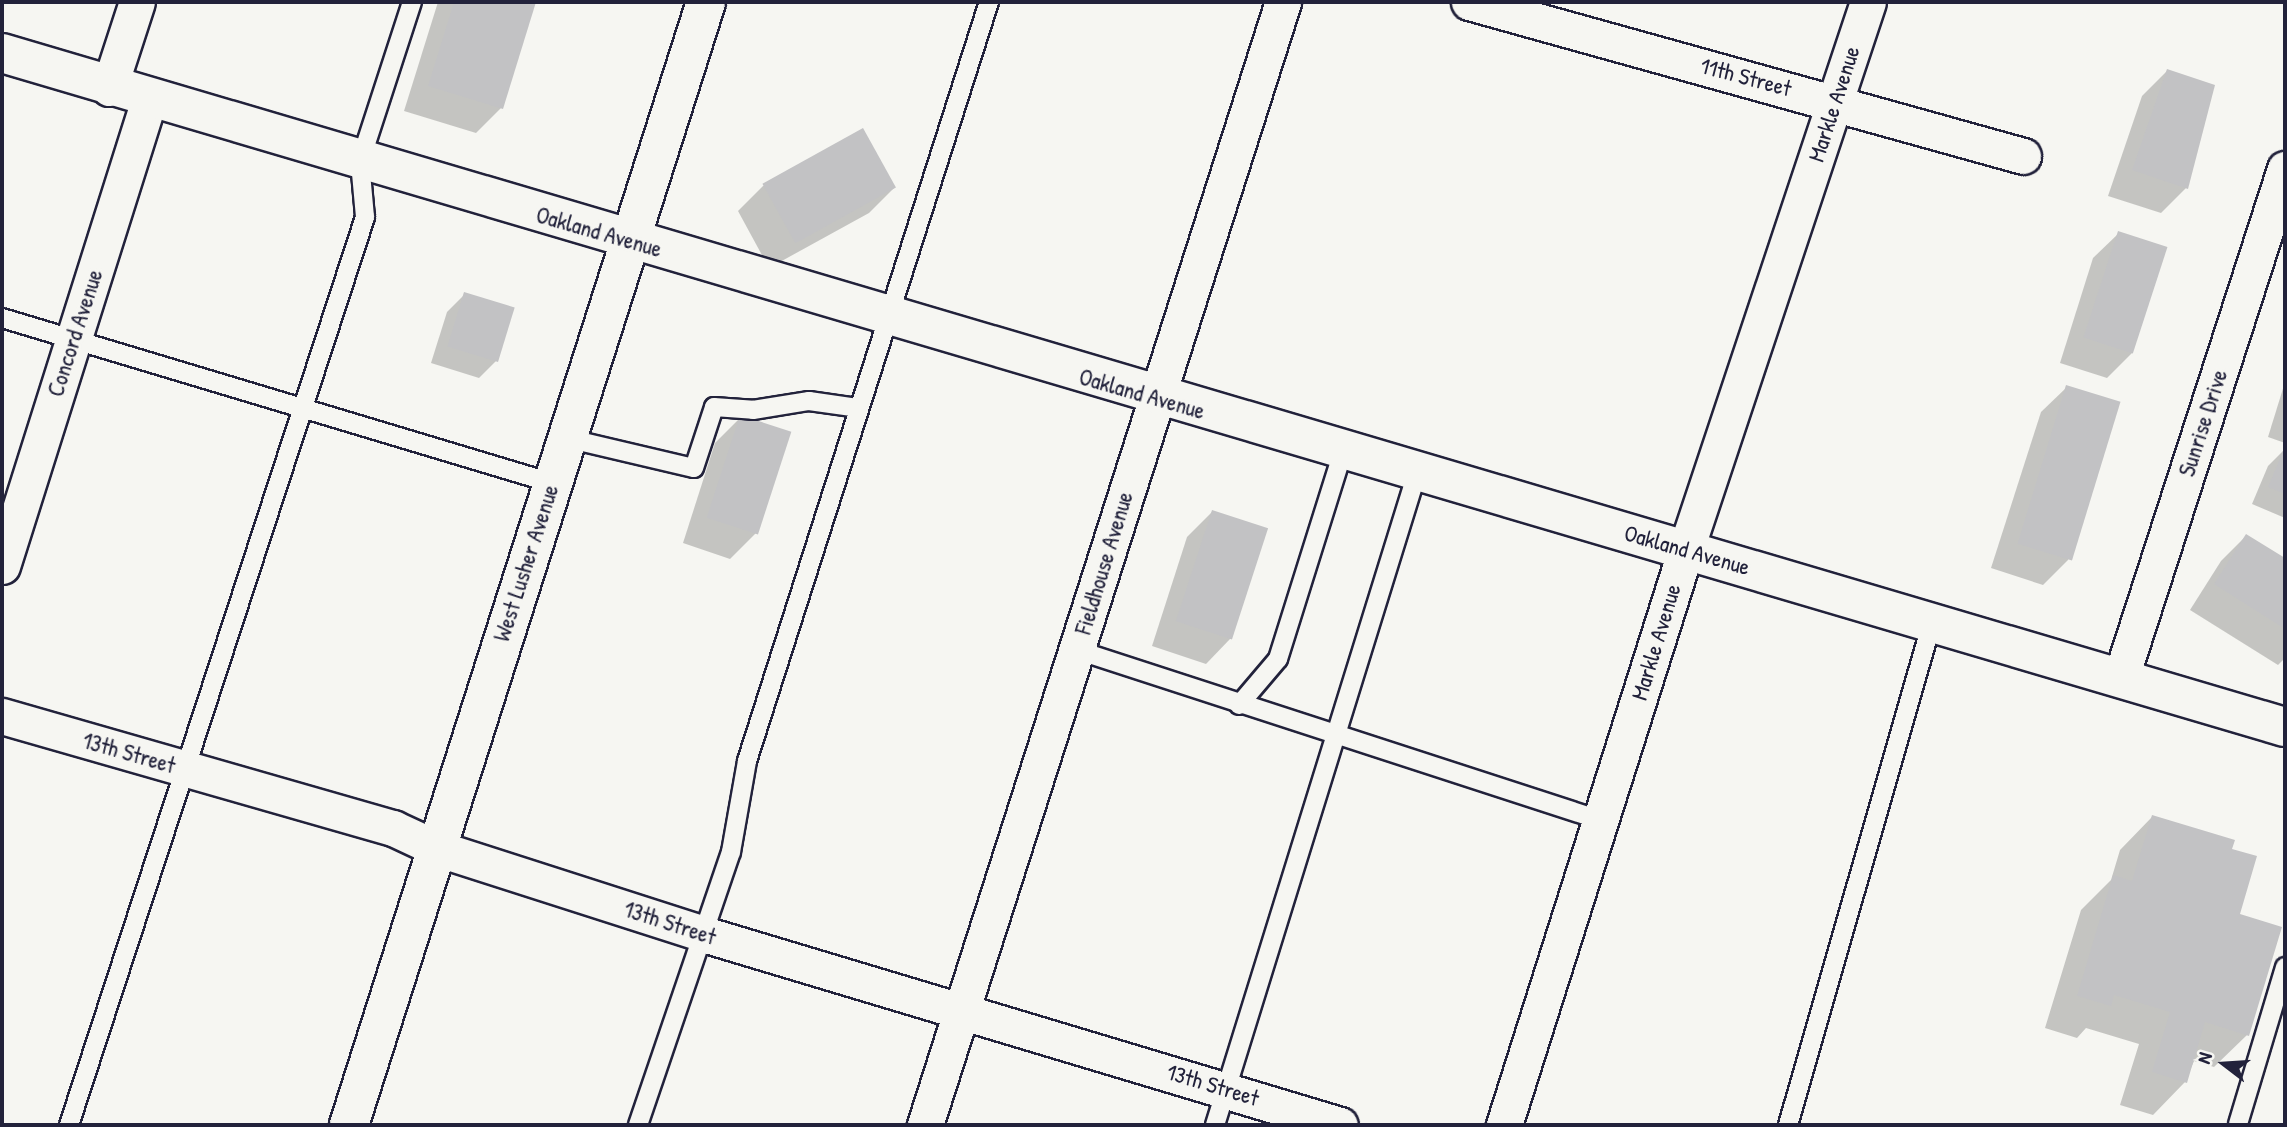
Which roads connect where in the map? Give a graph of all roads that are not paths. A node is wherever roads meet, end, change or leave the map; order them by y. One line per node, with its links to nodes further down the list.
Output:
1 (137, 2): 9 (street)
2 (412, 2): 13 (lane)
3 (706, 2): 15 (street, West Lusher Avenue)
4 (989, 2): 16 (lane)
5 (1283, 2): 19 (street, Fieldhouse Avenue)
6 (1469, 2): 11 (street, 11th Street)
7 (1868, 2): 11 (street, Markle Avenue)
8 (2, 53): 9 (street, Oakland Avenue)
9 (109, 88): 10 (street, Oakland Avenue)
10 (149, 100): 13 (street, Oakland Avenue); 18 (street, Concord Avenue)
11 (1835, 101): 12 (street, 11th Street); 26 (street, Markle Avenue)
12 (2023, 156)
13 (360, 162): 15 (street, Oakland Avenue); 20 (lane)
14 (2285, 169): 30 (street, Sunrise Drive)
15 (629, 241): 16 (street, Oakland Avenue); 22 (street, West Lusher Avenue)
16 (887, 317): 19 (street, Oakland Avenue); 21 (lane)
17 (2, 318): 18 (lane)
18 (73, 340): 20 (lane); 27 (street, Concord Avenue)
19 (1154, 398): 23 (street, Oakland Avenue); 29 (street, Fieldhouse Avenue)
20 (301, 408): 25 (lane); 35 (lane)
21 (858, 408): 22 (lane); 38 (lane)
22 (566, 438): 25 (street, West Lusher Avenue)
23 (1343, 452): 24 (street, Oakland Avenue); 31 (lane)
24 (1417, 473): 26 (street, Oakland Avenue); 34 (lane)
25 (552, 482): 37 (street, West Lusher Avenue)
26 (1686, 549): 28 (street, Oakland Avenue); 36 (street, Markle Avenue)
27 (2, 566)
28 (1932, 622): 30 (street, Oakland Avenue); 50 (lane)
29 (1077, 650): 31 (lane); 40 (street, Fieldhouse Avenue)
30 (2121, 677): 33 (street, Oakland Avenue)
31 (1239, 705): 34 (lane)
32 (2, 716): 35 (street, 13th Street)
33 (2285, 727)
34 (1335, 738): 36 (lane); 41 (lane)
35 (181, 767): 37 (street, 13th Street); 43 (lane)
36 (1600, 820): 49 (street, Markle Avenue)
37 (436, 848): 38 (street, 13th Street); 44 (street, West Lusher Avenue)
38 (700, 933): 40 (street, 13th Street); 45 (lane)
39 (2285, 967): 42 (lane)
40 (961, 1014): 41 (street, 13th Street); 46 (street, Fieldhouse Avenue)
41 (1227, 1088): 47 (lane); 48 (street, 13th Street)
42 (2238, 1124)
43 (69, 1125)
44 (349, 1125)
45 (638, 1125)
46 (925, 1125)
47 (1215, 1125)
48 (1340, 1125)
49 (1504, 1125)
50 (1788, 1125)

